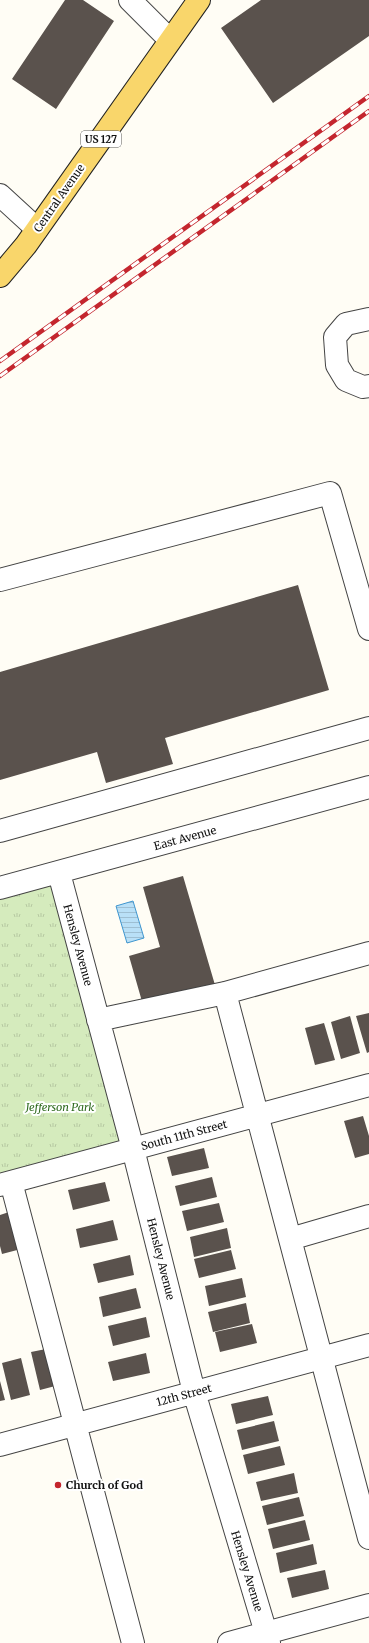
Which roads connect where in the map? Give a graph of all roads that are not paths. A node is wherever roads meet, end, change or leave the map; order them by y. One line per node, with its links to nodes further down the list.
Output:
1 (130, 0): 3 (street)
2 (199, 0): 3 (main road, Central Avenue / US 127)
3 (170, 40): 5 (main road, Central Avenue / US 127)
4 (0, 196): 5 (street)
5 (37, 229): 6 (main road, Central Avenue / US 127)
6 (0, 276)
7 (369, 319): 8 (street)
8 (369, 386)
9 (0, 580): 10 (street)
10 (369, 629)
11 (369, 728): 13 (street)
12 (369, 787): 14 (street, East Avenue)
13 (0, 831)
14 (59, 873): 15 (street, East Avenue); 18 (street, Hensley Avenue)
15 (0, 888)
16 (369, 953): 17 (street)
17 (226, 993): 18 (street); 20 (street)
18 (98, 1020): 21 (street, Hensley Avenue)
19 (369, 1085): 20 (street, South 11th Street)
20 (258, 1116): 21 (street, South 11th Street); 24 (street)
21 (133, 1149): 22 (street, South 11th Street); 27 (street, Hensley Avenue)
22 (6, 1184): 28 (street)
23 (369, 1216): 24 (street)
24 (290, 1239): 26 (street)
25 (369, 1345): 26 (street, 12th Street)
26 (320, 1358): 27 (street, 12th Street); 30 (street)
27 (194, 1392): 28 (street, 12th Street); 32 (street, Hensley Avenue)
28 (75, 1425): 29 (street, 12th Street); 33 (street)
29 (0, 1445)
30 (369, 1538)
31 (369, 1605): 32 (street)
32 (267, 1638): 34 (street)
33 (133, 1643)
34 (229, 1643)

